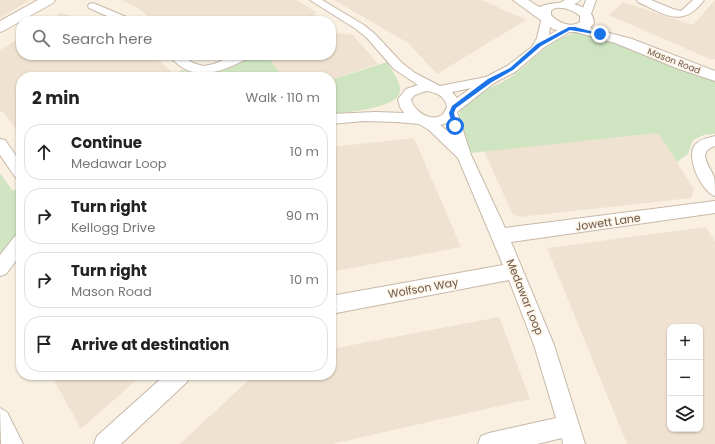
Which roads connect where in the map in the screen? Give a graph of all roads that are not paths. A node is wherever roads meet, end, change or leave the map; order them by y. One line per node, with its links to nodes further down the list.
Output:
1 (48, 0): 12 (main road)
2 (63, 0): 13 (main road)
3 (315, 0): 17 (street)
4 (519, 0): 16 (street)
5 (543, 0): 9 (street)
6 (591, 0): 11 (street)
7 (642, 0): 8 (street)
8 (699, 0)
9 (565, 3): 11 (street, Mason Road); 16 (street)
10 (93, 6): 14 (street)
11 (586, 15): 21 (street); 24 (street, Mason Road)
12 (20, 16)
13 (36, 16)
14 (116, 16)
15 (16, 18): 19 (main road)
16 (545, 18): 21 (street, Mason Road); 23 (street)
17 (347, 19): 18 (street); 27 (street)
18 (336, 22)
19 (0, 27)
20 (16, 28): 22 (main road)
21 (572, 28): 23 (street); 24 (street, Mason Road)
22 (0, 38)
23 (539, 45): 29 (street)
24 (634, 45): 28 (street, Mason Road)
25 (181, 60): 26 (street)
26 (233, 60)
27 (398, 66): 30 (street); 31 (street)
28 (715, 76)
29 (490, 80): 30 (street); 32 (street)
30 (437, 89): 31 (street); 32 (street)
31 (406, 97): 33 (street); 35 (street)
32 (453, 110): 35 (street); 38 (street, Medawar Loop)
33 (358, 116): 34 (street); 35 (street)
34 (336, 118)
35 (421, 119): 38 (street, Medawar Loop)
36 (715, 141): 40 (street)
37 (0, 144): 39 (street)
38 (464, 155): 42 (street, Medawar Loop)
39 (16, 167)
40 (715, 190)
41 (715, 207): 42 (street, Jowett Lane)
42 (500, 236): 45 (street, Medawar Loop)
43 (16, 247): 44 (street)
44 (0, 268)
45 (515, 271): 46 (street, Wolfson Way); 49 (street, Medawar Loop)
46 (336, 305)
47 (175, 380): 51 (street)
48 (0, 419): 50 (street)
49 (571, 435): 52 (street)
50 (12, 444)
51 (105, 444)
52 (489, 444)

